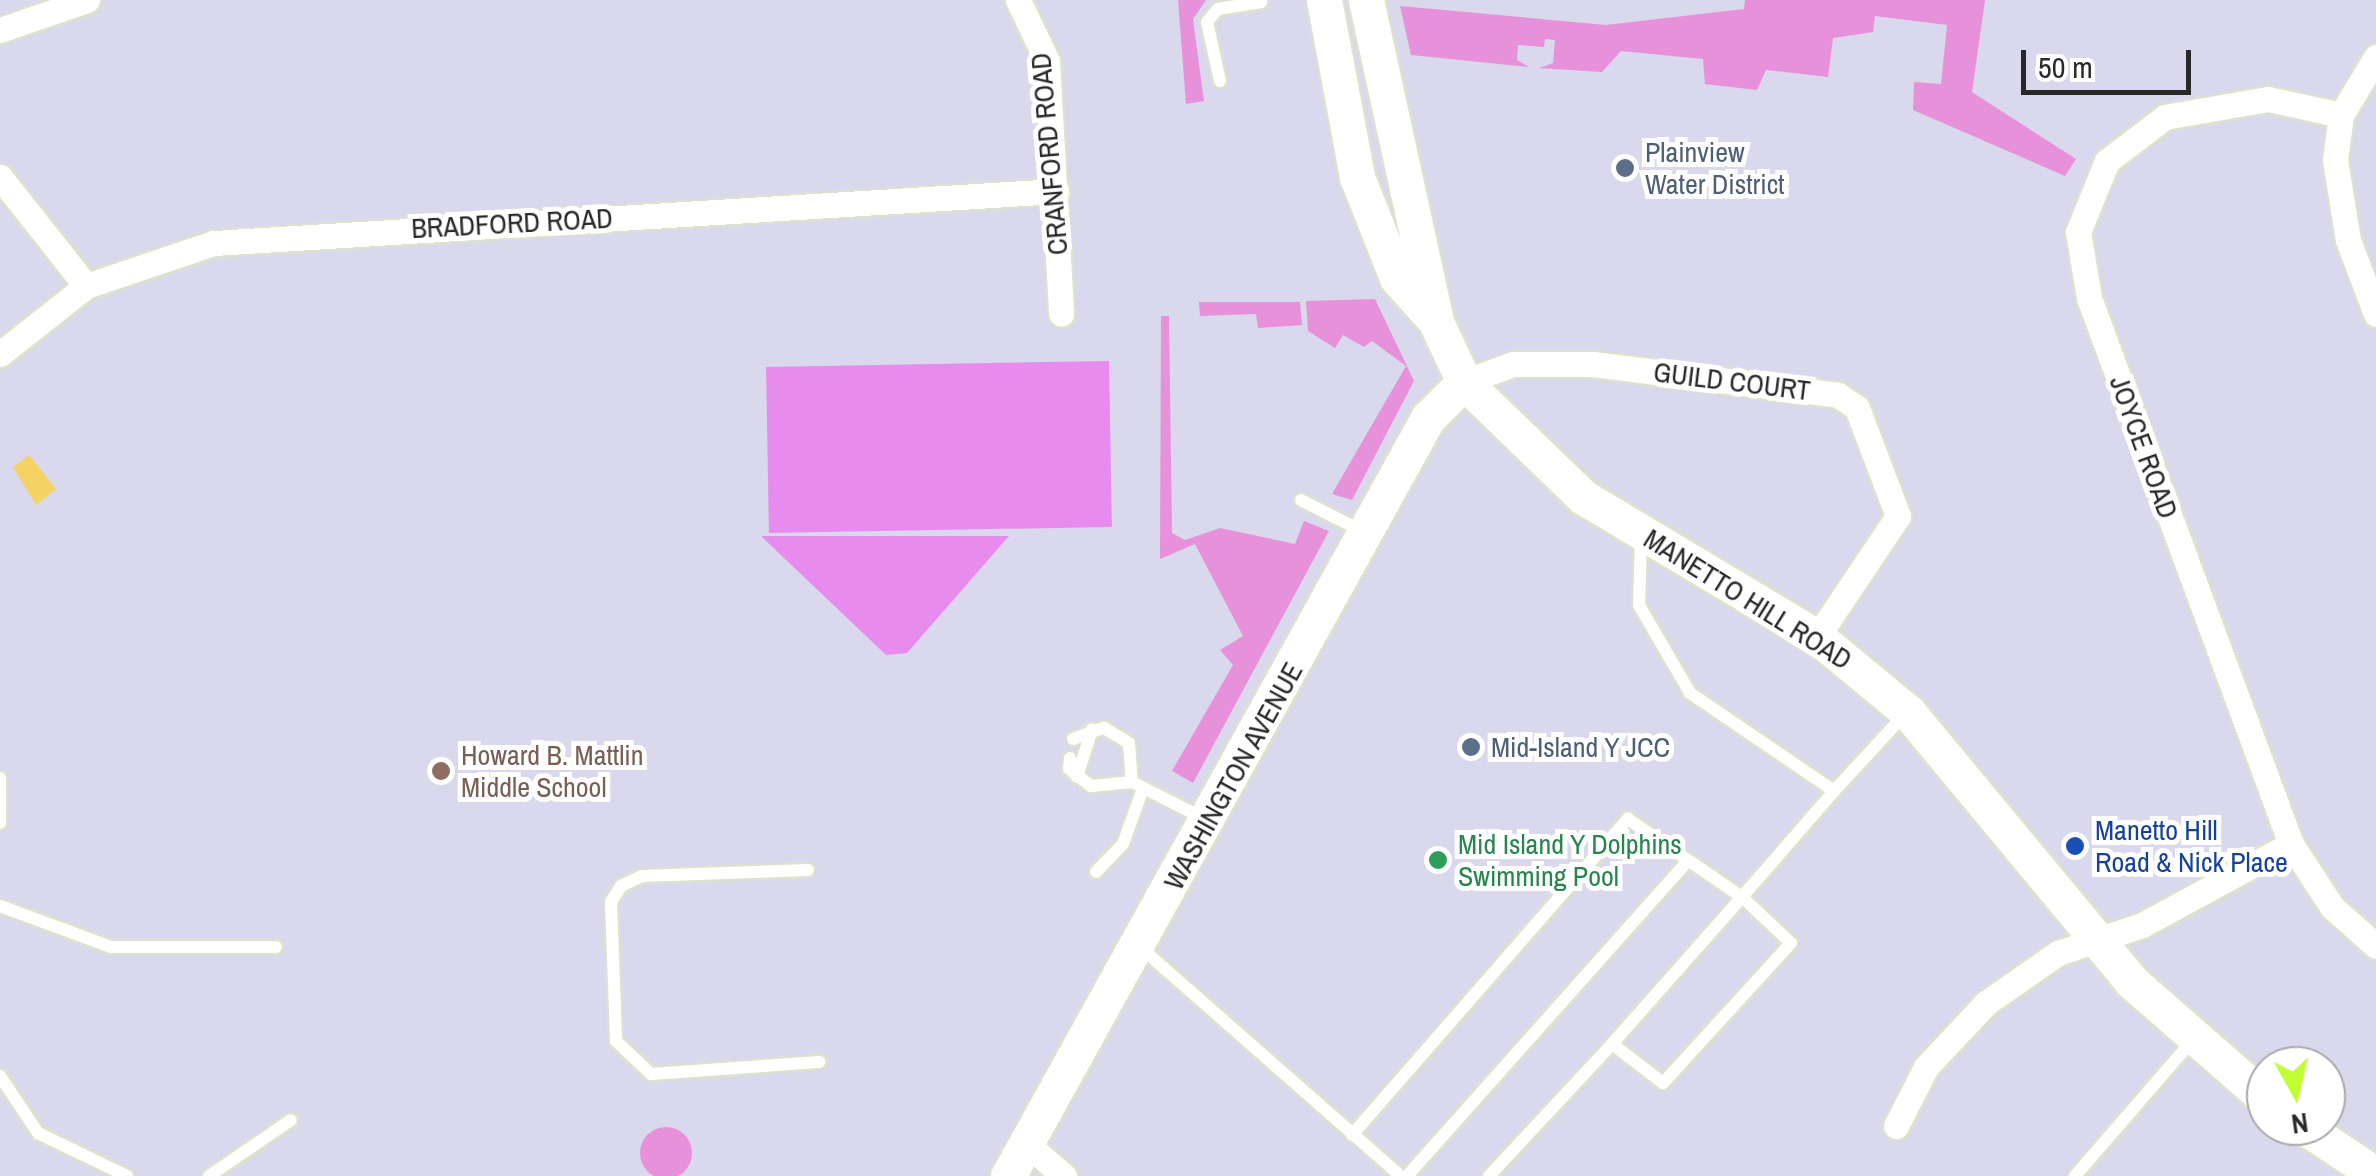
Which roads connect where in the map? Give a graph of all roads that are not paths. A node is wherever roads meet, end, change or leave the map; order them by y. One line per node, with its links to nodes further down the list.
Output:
1 (87, 0): 6 (street)
2 (1018, 0): 13 (street, CRANFORD ROAD)
3 (1324, 0): 9 (main road, MANETTO HILL ROAD)
4 (1366, 0): 8 (main road, MANETTO HILL ROAD)
5 (1261, 2): 10 (lane)
6 (0, 30)
7 (2376, 57): 11 (street)
8 (1376, 68): 9 (main road); 17 (main road, MANETTO HILL ROAD)
9 (1335, 75): 17 (main road, MANETTO HILL ROAD)
10 (1220, 81)
11 (2341, 114): 16 (street); 34 (street, JOYCE ROAD)
12 (0, 177): 14 (street)
13 (1056, 190): 14 (street, BRADFORD ROAD); 15 (street, CRANFORD ROAD)
14 (86, 286): 18 (street, BRADFORD ROAD)
15 (1061, 314)
16 (2376, 314)
17 (1436, 322): 19 (main road, MANETTO HILL ROAD)
18 (0, 354)
19 (1464, 382): 21 (main road, MANETTO HILL ROAD); 22 (main road, WASHINGTON AVENUE); 23 (street, GUILD COURT)
20 (1301, 500): 22 (lane)
21 (1642, 531): 23 (main road, MANETTO HILL ROAD); 31 (lane)
22 (1366, 534): 32 (main road, WASHINGTON AVENUE)
23 (1817, 638): 24 (main road, MANETTO HILL ROAD)
24 (1908, 712): 31 (lane); 40 (main road, MANETTO HILL ROAD)
25 (1092, 729): 26 (lane); 28 (lane); 30 (lane)
26 (1074, 739)
27 (1070, 758): 28 (lane)
28 (1077, 777): 30 (lane)
29 (0, 778): 33 (lane)
30 (1138, 785): 32 (lane); 37 (lane)
31 (1834, 791): 38 (lane)
32 (1208, 821): 41 (main road, WASHINGTON AVENUE)
33 (0, 823)
34 (2291, 844): 40 (street); 42 (street, JOYCE ROAD)
35 (1688, 861): 38 (lane); 51 (lane); 59 (lane)
36 (808, 870): 46 (lane)
37 (1096, 872)
38 (1742, 897): 45 (lane); 45 (lane)
39 (0, 906): 43 (lane)
40 (2100, 940): 44 (main road, MANETTO HILL ROAD); 50 (street)
41 (1138, 945): 51 (lane); 52 (main road, WASHINGTON AVENUE)
42 (2376, 946)
43 (276, 947)
44 (2192, 1041): 48 (main road, MANETTO HILL ROAD); 61 (lane)
45 (1612, 1044): 60 (lane)
46 (820, 1062)
47 (0, 1076): 55 (lane)
48 (2246, 1083)
49 (291, 1120): 56 (lane)
50 (1896, 1126)
51 (1352, 1135): 59 (lane)
52 (1026, 1144): 57 (main road, WASHINGTON AVENUE); 58 (street)
53 (2333, 1146): 54 (main road)
54 (2376, 1175)
55 (127, 1176)
56 (209, 1176)
57 (1008, 1176)
58 (1064, 1176)
59 (1404, 1176)
60 (1489, 1176)
61 (2076, 1176)

